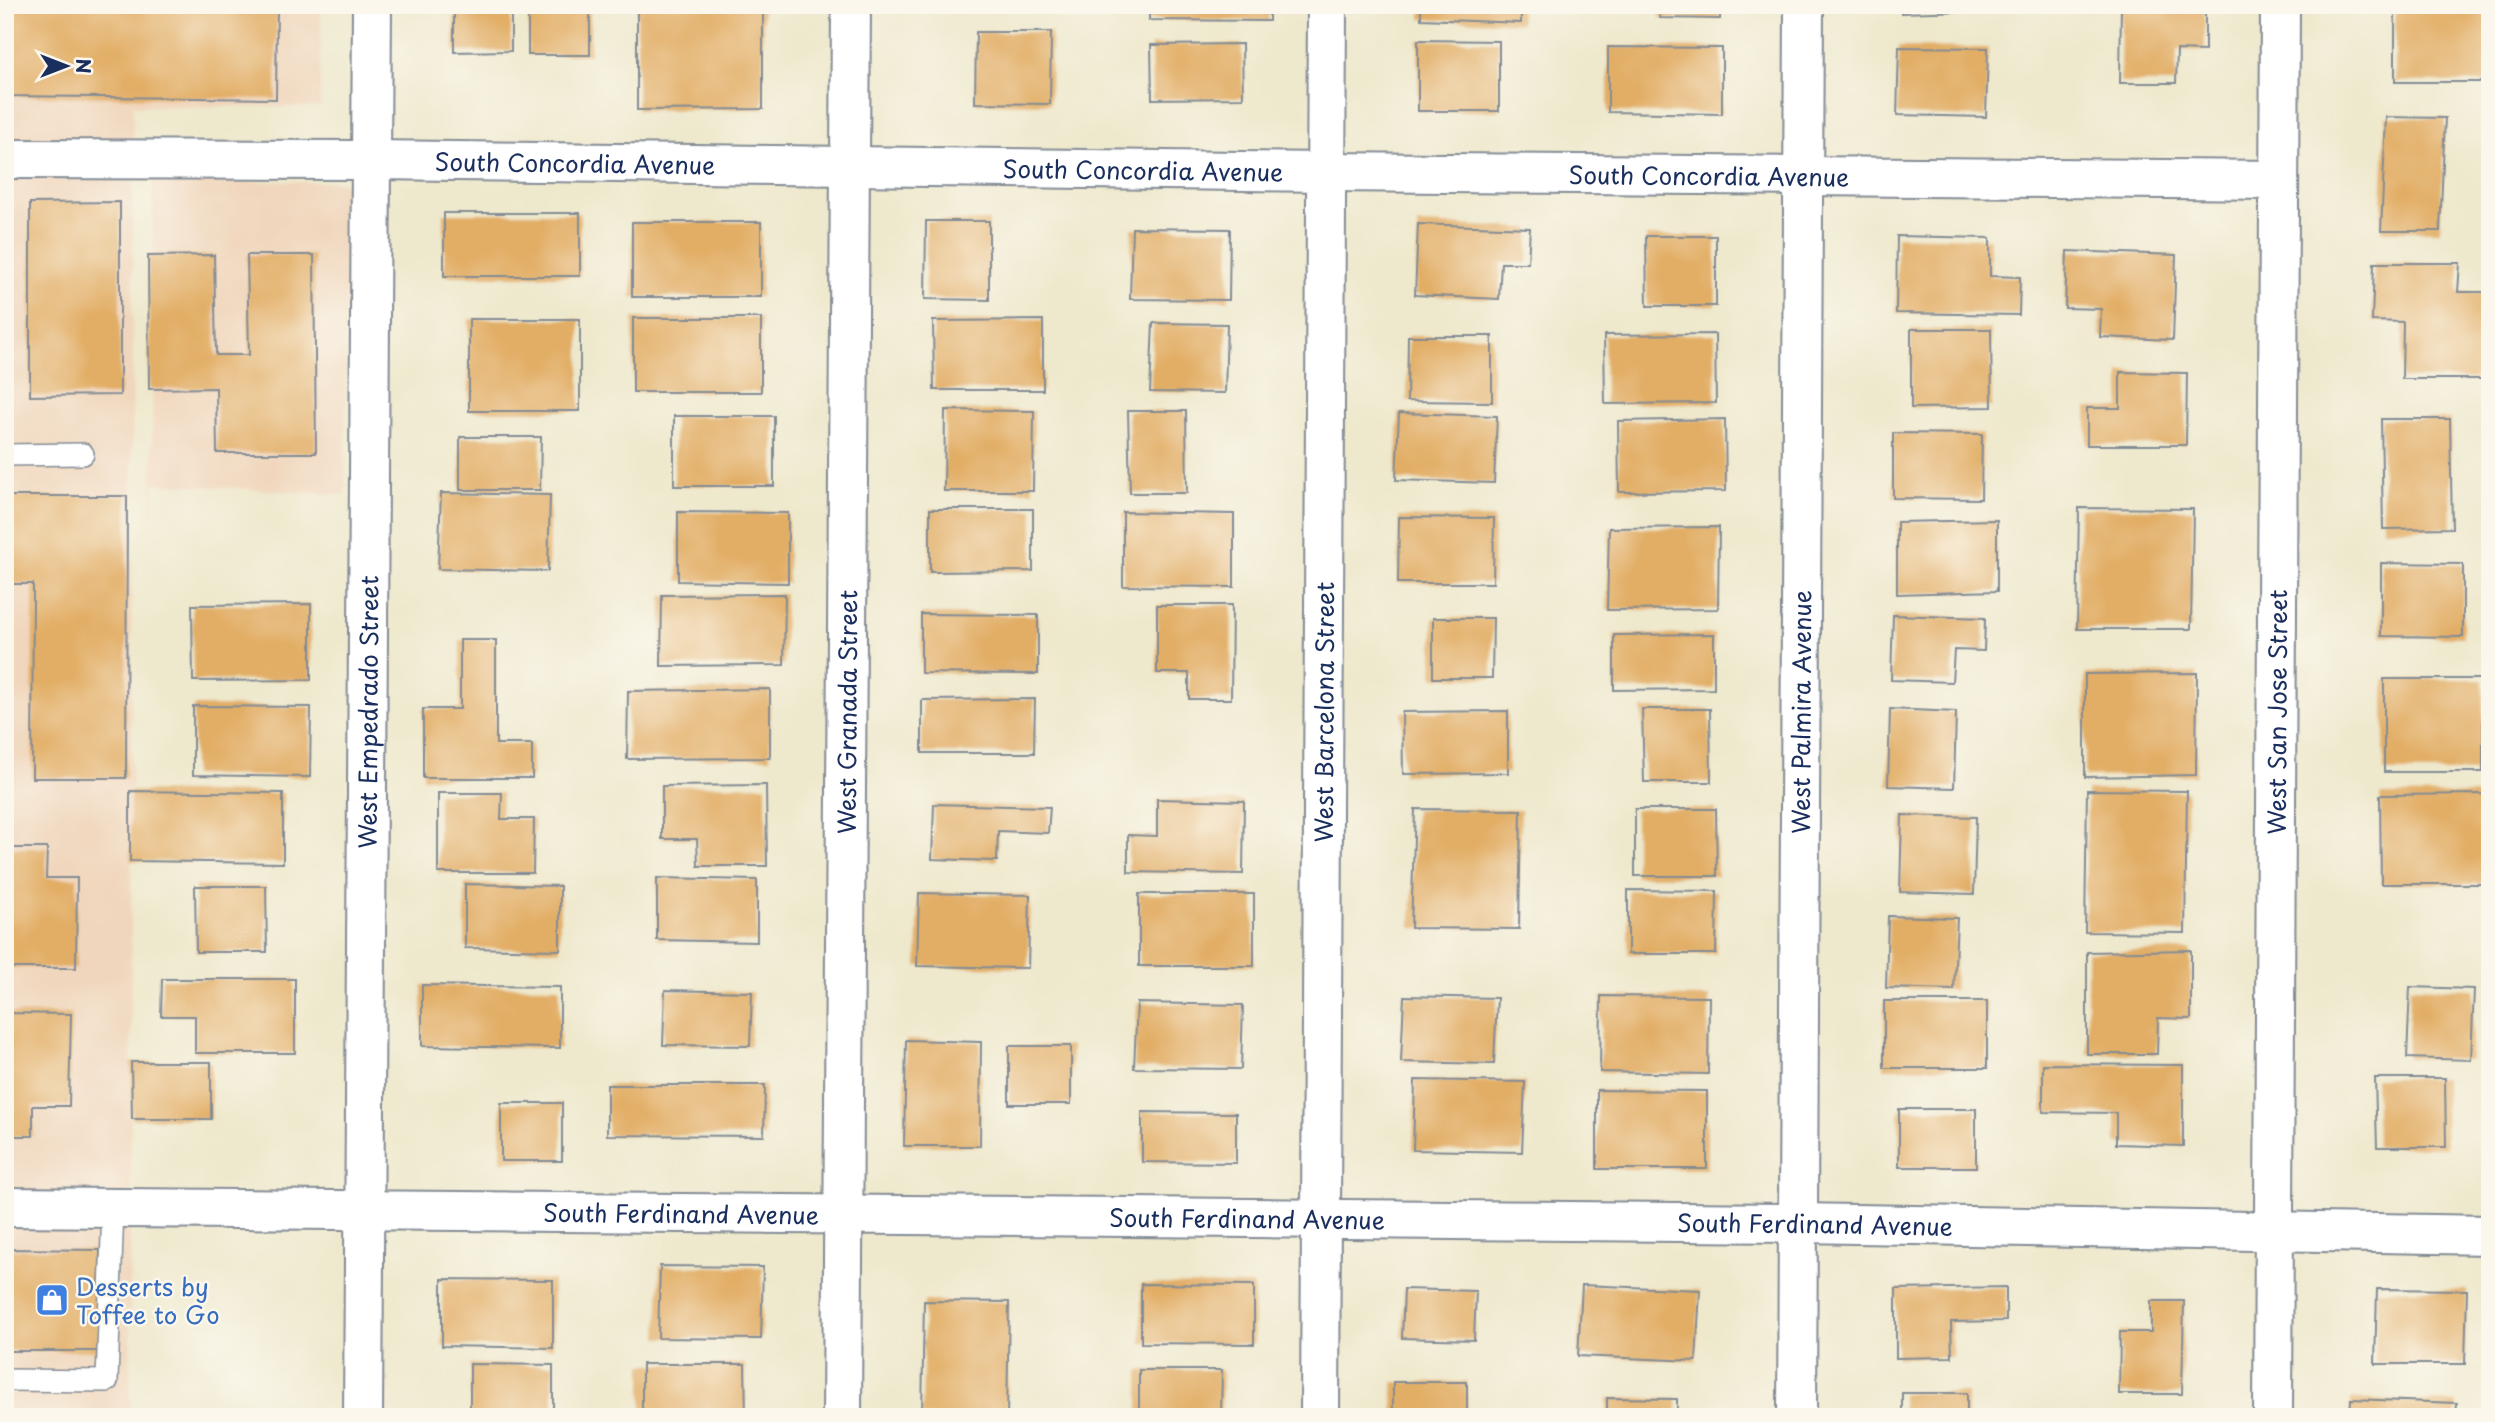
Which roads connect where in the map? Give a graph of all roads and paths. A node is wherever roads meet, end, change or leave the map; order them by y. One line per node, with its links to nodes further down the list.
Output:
1 (372, 5): 7 (street, West Empedrado Street)
2 (852, 5): 8 (street, West Granada Street)
3 (1327, 5): 9 (street, West Barcelona Street)
4 (1804, 5): 10 (street, West Palmira Avenue)
5 (2280, 5): 11 (street, West San Jose Street)
6 (5, 159): 7 (street, South Concordia Avenue)
7 (372, 160): 8 (street, South Concordia Avenue); 16 (street, West Empedrado Street)
8 (851, 167): 9 (street, South Concordia Avenue); 17 (street, West Granada Street)
9 (1327, 172): 10 (street, South Concordia Avenue); 18 (street, West Barcelona Street)
10 (1803, 175): 11 (street, South Concordia Avenue); 19 (street, West Palmira Avenue)
11 (2279, 180): 20 (street, West San Jose Street)
12 (5, 454): 13 (lane)
13 (83, 454)
14 (5, 1207): 15 (street, South Ferdinand Avenue)
15 (113, 1207): 16 (street, South Ferdinand Avenue); 22 (lane)
16 (365, 1209): 17 (street, South Ferdinand Avenue); 23 (street, West Empedrado Street)
17 (844, 1214): 18 (street, South Ferdinand Avenue); 24 (street, West Granada Street)
18 (1322, 1218): 19 (street, South Ferdinand Avenue); 25 (street, West Barcelona Street)
19 (1799, 1223): 20 (street, South Ferdinand Avenue); 26 (street, West Palmira Avenue)
20 (2274, 1231): 21 (street, South Ferdinand Avenue); 27 (street, West San Jose Street)
21 (2490, 1235)
22 (5, 1380)
23 (363, 1417)
24 (842, 1417)
25 (1320, 1417)
26 (1797, 1417)
27 (2273, 1417)

